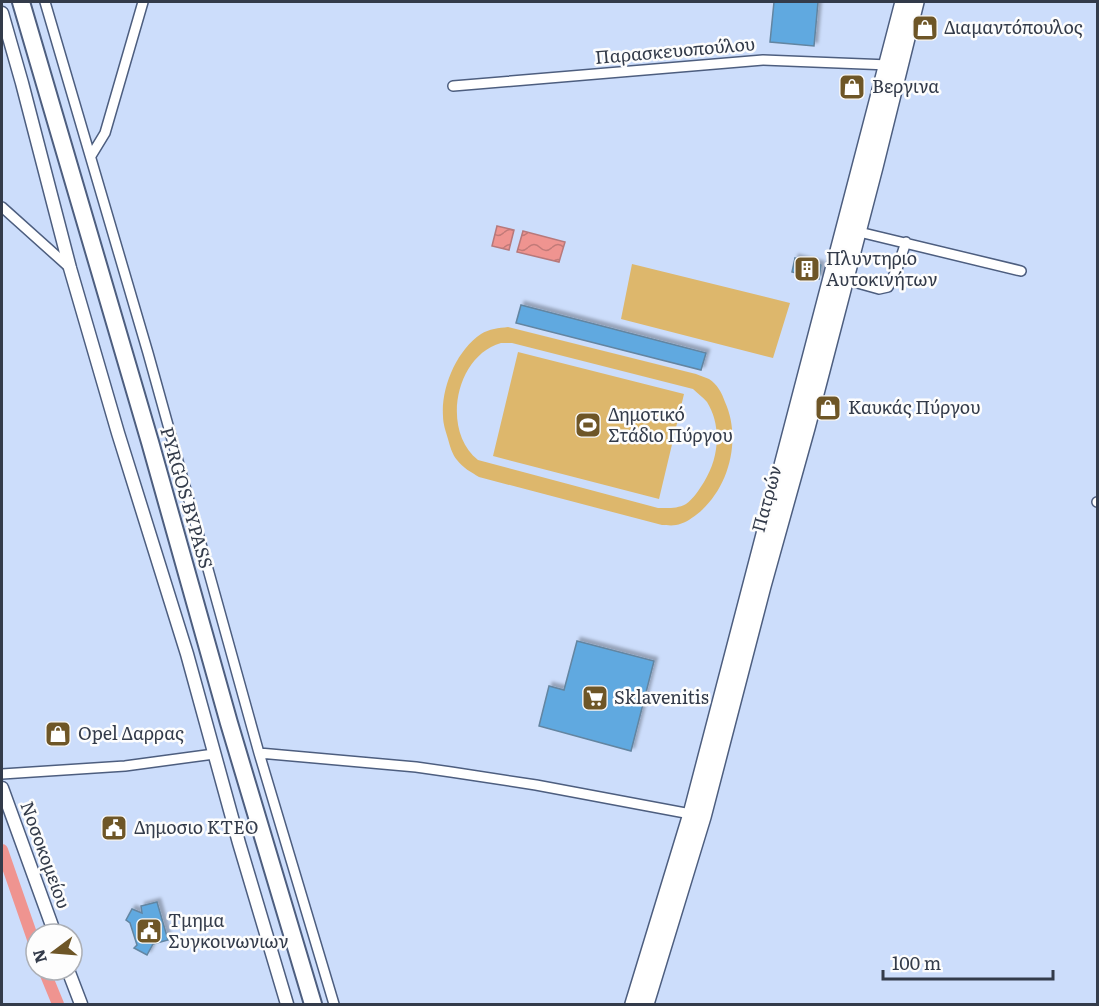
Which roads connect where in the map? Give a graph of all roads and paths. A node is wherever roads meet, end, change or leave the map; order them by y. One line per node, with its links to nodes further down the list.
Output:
1 (21, 2): 25 (highway, PYRGOS BYPASS)
2 (45, 2): 9 (street)
3 (144, 2): 9 (street)
4 (903, 2): 7 (main road, Πατρών)
5 (916, 2): 7 (main road, Πατρών)
6 (2, 13): 13 (street)
7 (893, 65): 8 (street, Παρασκευοπούλου); 11 (main road, Πατρών)
8 (453, 86)
9 (91, 156): 16 (street)
10 (2, 207): 13 (street)
11 (851, 230): 12 (street); 15 (main road, Πατρών)
12 (906, 242): 14 (street); 15 (street)
13 (70, 268): 17 (street)
14 (1021, 271)
15 (839, 277): 20 (main road, Πατρών)
16 (259, 753): 20 (street); 26 (street)
17 (214, 754): 18 (street); 24 (street)
18 (2, 774)
19 (2, 788): 21 (street, Νοσοκομείου)
20 (697, 815): 27 (main road, Πατρών); 28 (main road, Πατρών)
21 (51, 922)
22 (72, 982): 23 (street)
23 (81, 1005)
24 (287, 1005)
25 (313, 1005)
26 (334, 1005)
27 (633, 1005)
28 (646, 1005)

